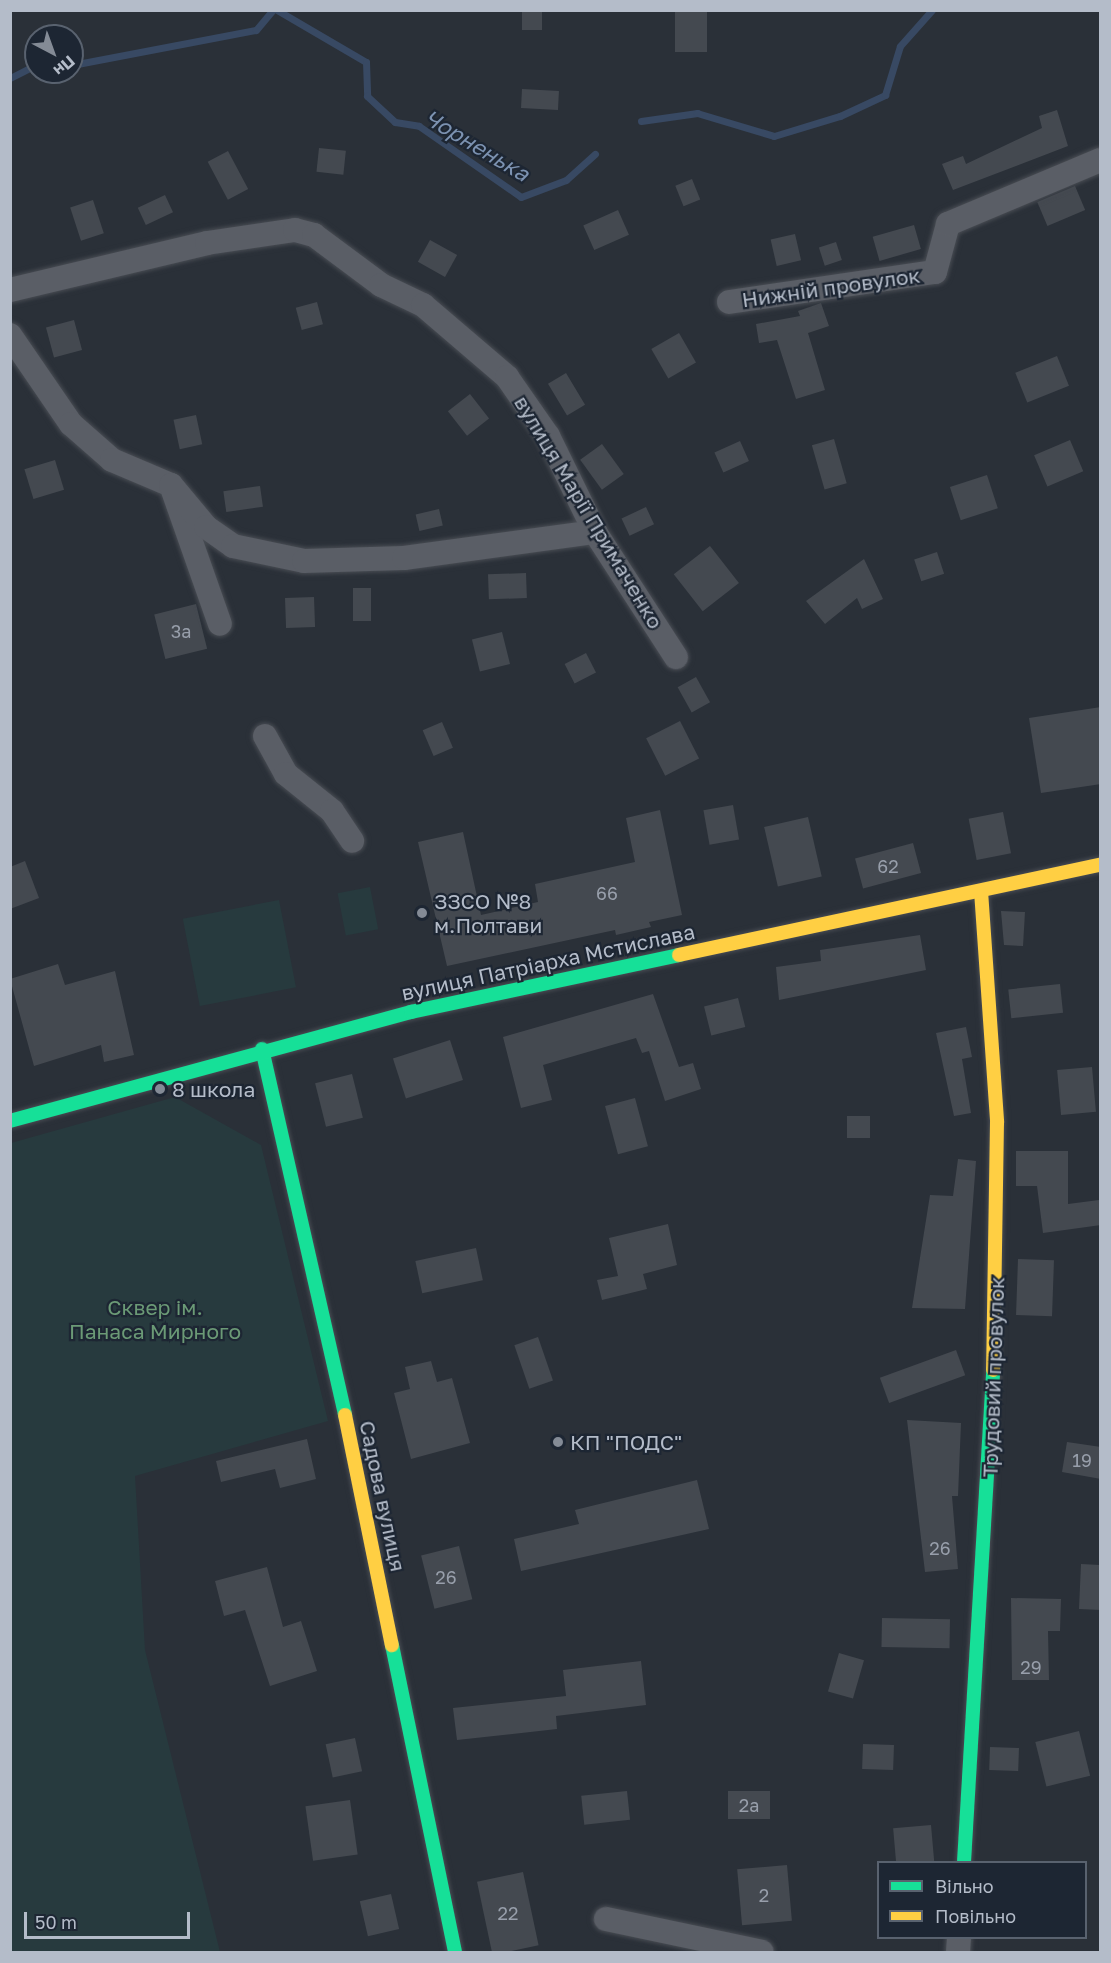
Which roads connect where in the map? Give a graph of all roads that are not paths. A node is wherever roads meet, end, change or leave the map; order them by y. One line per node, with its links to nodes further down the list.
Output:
1 (1101, 160): 3 (street, Нижній провулок)
2 (10, 290): 6 (street, вулиця Марії Примаченко)
3 (729, 302)
4 (10, 335): 5 (street)
5 (171, 485): 6 (street); 7 (street)
6 (595, 532): 8 (street, вулиця Марії Примаченко)
7 (220, 624)
8 (676, 657)
9 (265, 736): 10 (street)
10 (352, 841)
11 (1101, 865): 12 (street, вулиця Патріарха Мстислава)
12 (981, 891): 13 (street, вулиця Патріарха Мстислава); 15 (street, Трудовий провулок)
13 (262, 1049): 14 (street, вулиця Патріарха Мстислава); 17 (street, Садова вулиця)
14 (10, 1121)
15 (964, 1861)
16 (606, 1919): 18 (street)
17 (454, 1953)
18 (762, 1953)

